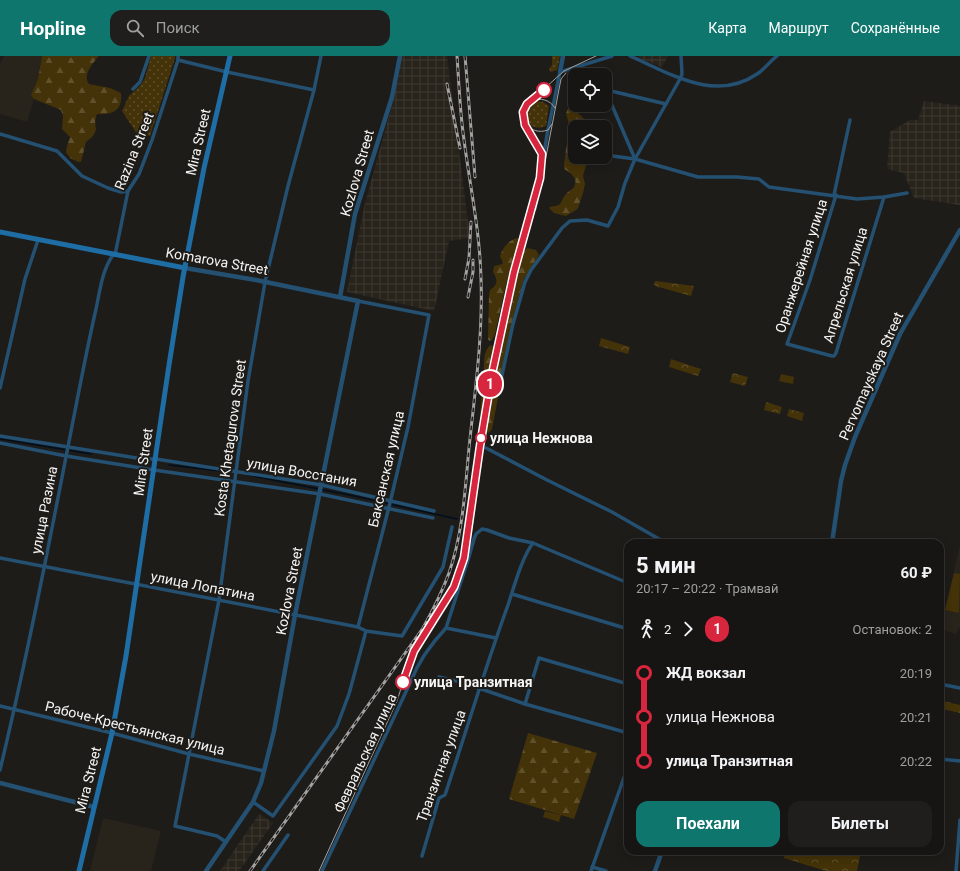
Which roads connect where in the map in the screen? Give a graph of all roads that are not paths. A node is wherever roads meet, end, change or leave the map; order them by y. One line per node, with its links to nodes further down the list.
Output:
1 (149, 56): 15 (street)
2 (230, 56): 12 (main road, Mira Street)
3 (321, 56): 16 (street, Kosta Khetagurova Street)
4 (400, 56): 33 (street, Kozlova Street)
5 (563, 56): 13 (street)
6 (612, 56): 13 (street)
7 (630, 56): 10 (street)
8 (681, 56): 14 (street)
9 (777, 56): 14 (street)
10 (637, 57): 14 (street)
11 (178, 58): 12 (street); 22 (street, Razina Street)
12 (226, 72): 16 (street); 31 (main road, Mira Street)
13 (560, 72): 26 (street)
14 (680, 79): 17 (street)
15 (133, 88)
16 (314, 90): 32 (street, Kosta Khetagurova Street)
17 (666, 104): 21 (street); 21 (street)
18 (850, 120): 24 (street, Оранжерейная улица)
19 (0, 134): 22 (street)
20 (612, 156): 21 (street)
21 (635, 159): 24 (street); 37 (street)
22 (128, 191): 30 (street, Razina Street)
23 (907, 193): 25 (street)
24 (835, 195): 25 (street); 36 (street, Оранжерейная улица)
25 (884, 197): 36 (street, Апрельская улица)
26 (534, 209)
27 (960, 230): 55 (street, Pervomayskaya Street)
28 (0, 232): 29 (main road, Komarova Street)
29 (38, 240): 30 (main road, Komarova Street); 38 (street)
30 (114, 255): 31 (main road, Komarova Street); 42 (street, улица Разина)
31 (185, 268): 32 (street, Komarova Street); 43 (main road, Mira Street)
32 (265, 282): 33 (street, Komarova Street); 45 (street, Kosta Khetagurova Street)
33 (340, 297): 34 (street, Komarova Street)
34 (358, 301): 35 (street, Komarova Street); 47 (street, Kozlova Street)
35 (429, 315): 49 (street, Баксанская улица)
36 (787, 344)
37 (501, 380)
38 (0, 388)
39 (0, 436): 42 (street, улица Восстания)
40 (0, 443): 42 (street, улица Восстания)
41 (486, 448): 54 (street)
42 (67, 451): 43 (street, улица Восстания); 44 (street, улица Восстания); 58 (street, улица Разина)
43 (156, 459): 44 (main road, Mira Street); 45 (street, улица Восстания)
44 (154, 470): 46 (street, улица Восстания); 60 (main road, Mira Street)
45 (236, 471): 46 (street, Kosta Khetagurova Street); 47 (street, улица Восстания)
46 (235, 479): 48 (street, улица Восстания); 62 (street, Kosta Khetagurova Street)
47 (322, 486): 48 (street, Kozlova Street); 49 (street, улица Восстания)
48 (320, 493): 50 (street, улица Восстания); 63 (street, Kozlova Street)
49 (391, 501): 50 (street, Баксанская улица); 51 (street, улица Восстания)
50 (389, 508): 52 (street, улица Восстания); 64 (street, Баксанская улица)
51 (434, 510)
52 (433, 518)
53 (452, 527): 67 (street, улица Лопатина)
54 (659, 539)
55 (833, 539)
56 (533, 543): 59 (street); 61 (street, Транзитная улица); 65 (street, Февральская улица)
57 (0, 558): 58 (street, улица Лопатина)
58 (44, 566): 60 (street, улица Лопатина); 76 (street, улица Разина)
59 (624, 582)
60 (137, 584): 62 (street, улица Лопатина); 78 (main road, Mira Street)
61 (512, 594): 66 (street); 68 (street, Транзитная улица)
62 (219, 600): 63 (street, улица Лопатина); 79 (street, Kosta Khetagurova Street)
63 (295, 615): 64 (street, улица Лопатина); 83 (street, Kozlova Street)
64 (358, 627): 67 (street, улица Лопатина)
65 (446, 628): 68 (street); 97 (street, Февральская улица)
66 (624, 628)
67 (366, 631): 86 (street)
68 (496, 638): 72 (street, Транзитная улица)
69 (440, 676): 72 (street)
70 (624, 683): 74 (street)
71 (944, 685): 73 (street)
72 (479, 688): 74 (street); 92 (street, Транзитная улица)
73 (960, 688)
74 (525, 704): 77 (street)
75 (0, 706): 76 (street, Рабоче-Крестьянская улица)
76 (14, 710): 78 (street, Рабоче-Крестьянская улица); 82 (street, улица Разина)
77 (624, 732)
78 (112, 733): 79 (street, Рабоче-Крестьянская улица); 87 (main road, Mira Street)
79 (189, 754): 83 (street, Рабоче-Крестьянская улица); 90 (street, Kosta Khetagurova Street)
80 (944, 760): 81 (street)
81 (960, 762)
82 (0, 770)
83 (264, 771): 86 (street, Kozlova Street)
84 (624, 777): 93 (street)
85 (0, 783): 87 (street)
86 (253, 802): 90 (street, Kozlova Street)
87 (94, 807): 94 (main road, Mira Street)
88 (960, 820): 100 (street)
89 (288, 835): 96 (street)
90 (226, 842): 95 (street, Kozlova Street)
91 (661, 855): 99 (street)
92 (422, 856)
93 (591, 869): 98 (street)
94 (79, 871)
95 (206, 871)
96 (264, 871)
97 (322, 871)
98 (606, 871)
99 (655, 871)
100 (956, 871)

